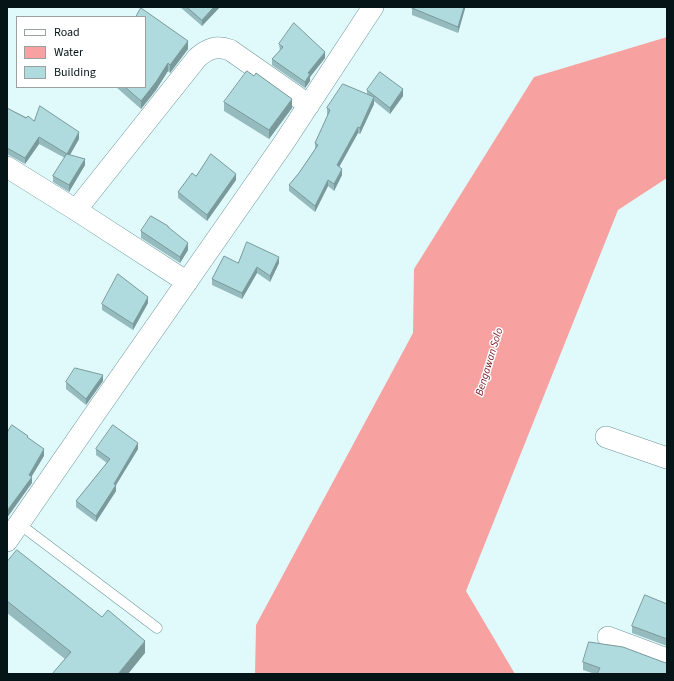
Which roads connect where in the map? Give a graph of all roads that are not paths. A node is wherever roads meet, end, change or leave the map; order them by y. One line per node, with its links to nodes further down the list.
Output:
1 (373, 7): 2 (street)
2 (309, 105): 4 (street); 5 (street)
3 (7, 167): 4 (street)
4 (76, 210): 5 (street)
5 (187, 282): 8 (street)
6 (606, 437): 7 (street)
7 (667, 458)
8 (13, 518): 9 (street); 10 (lane)
9 (7, 541)
10 (157, 628)
11 (608, 637): 12 (street)
12 (667, 659)

